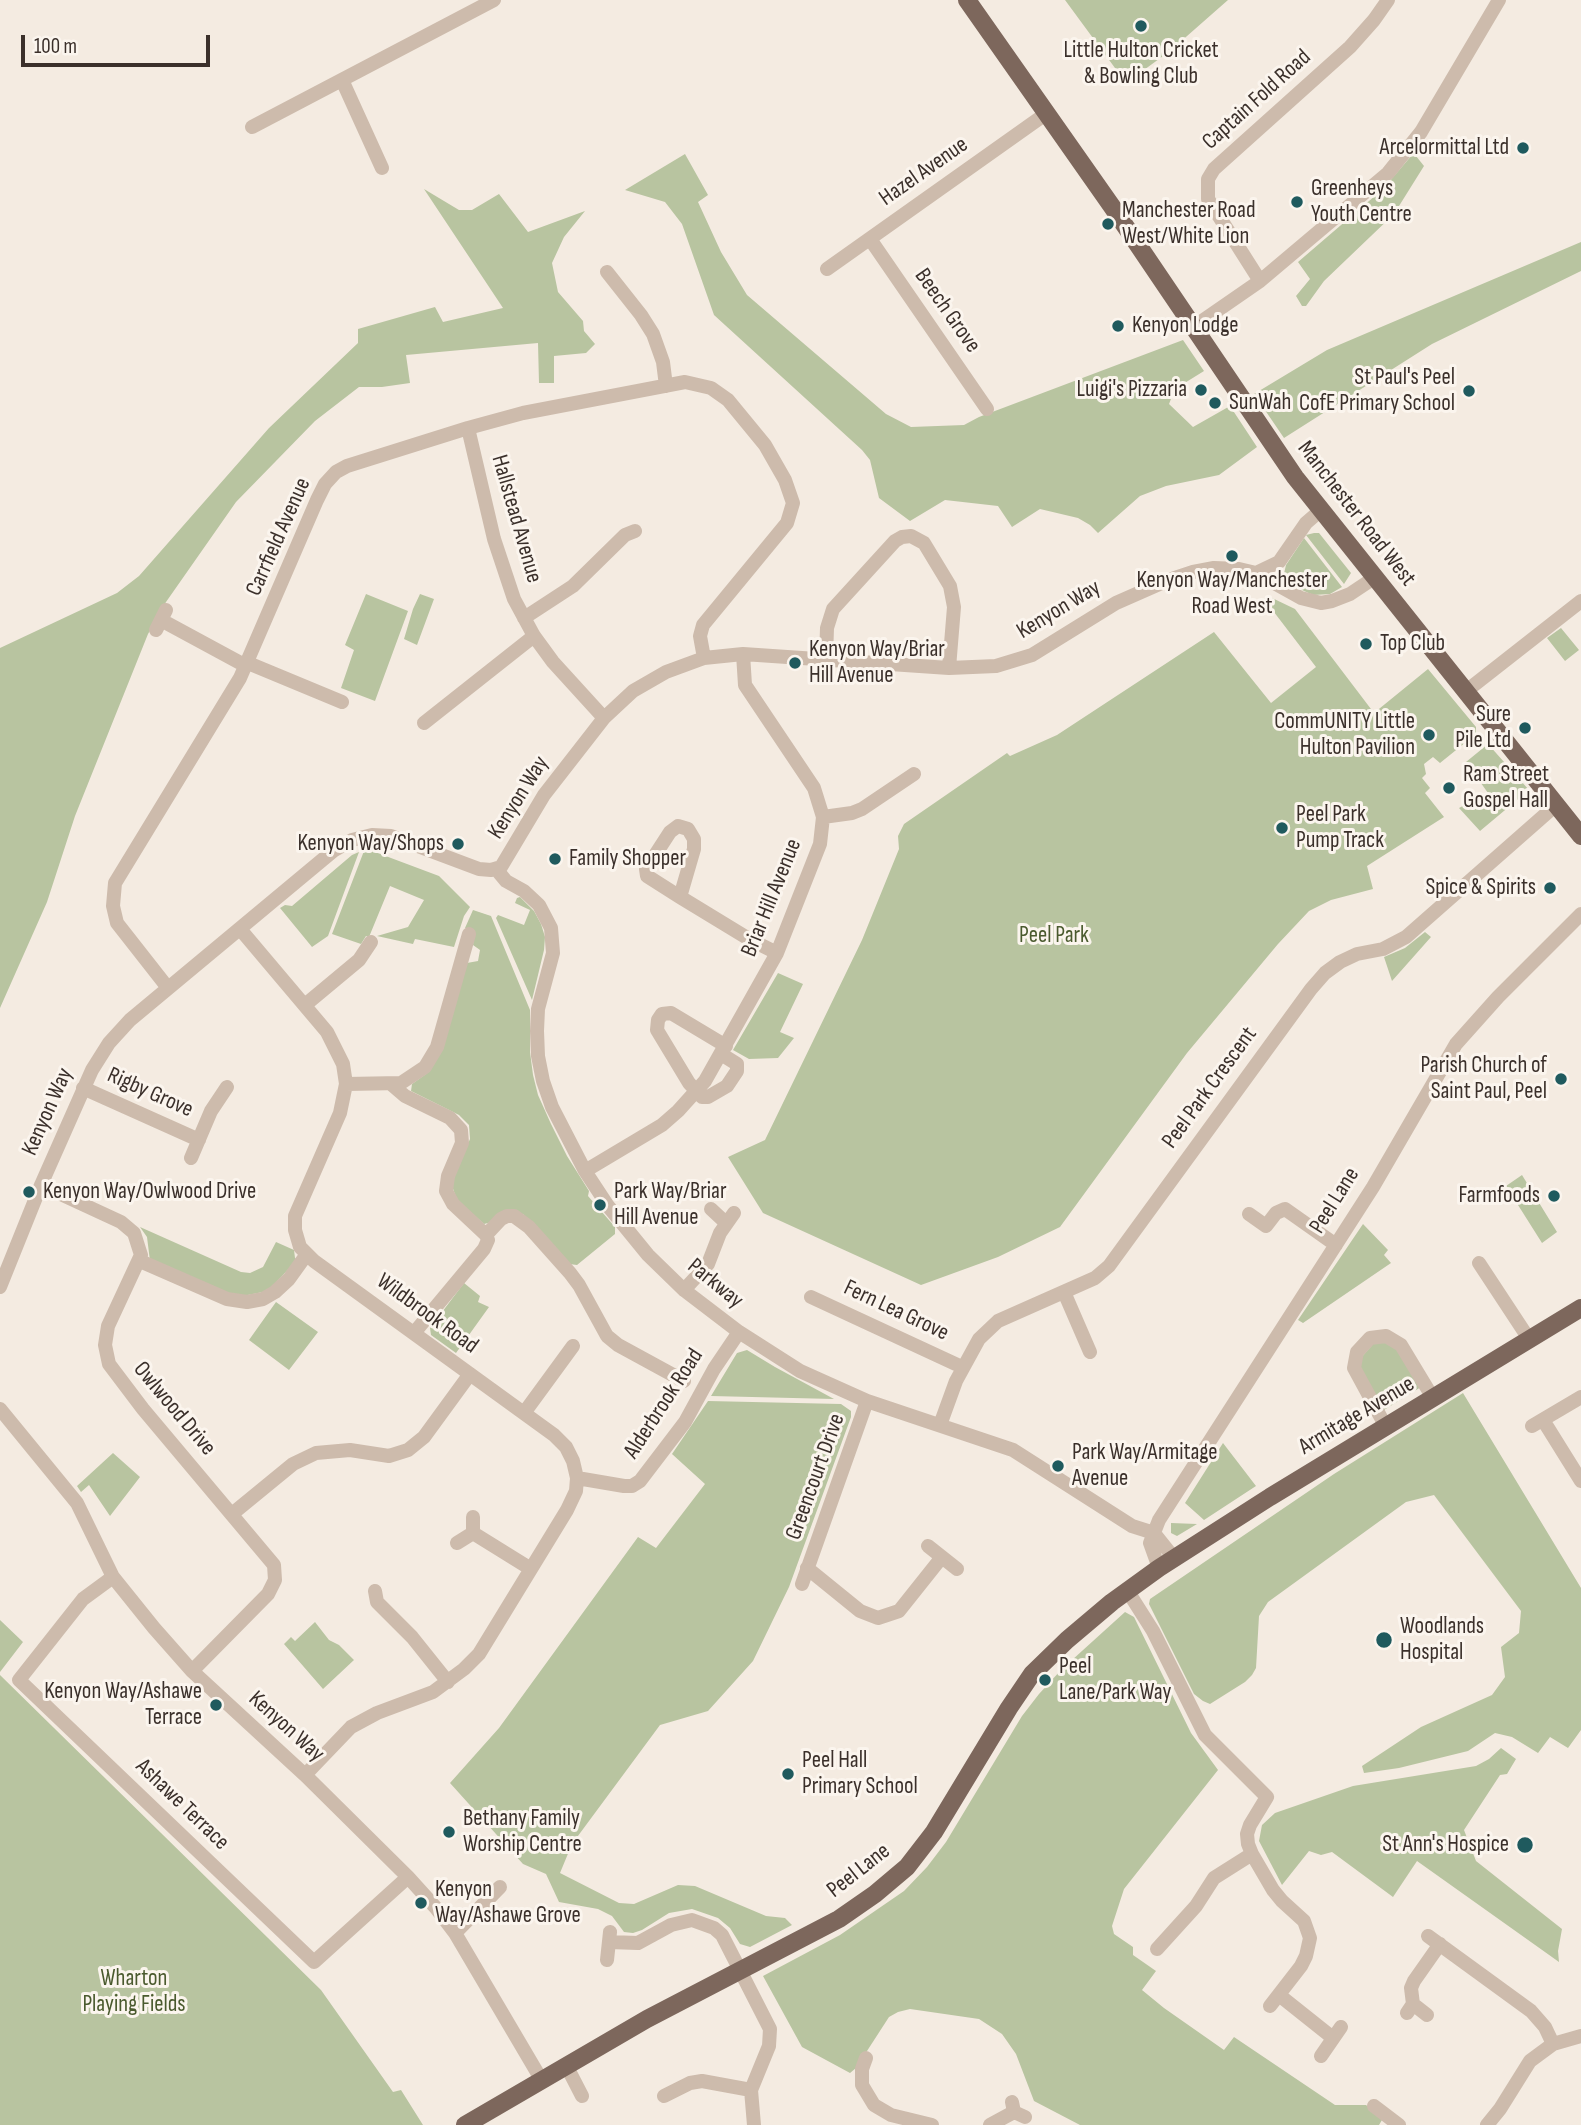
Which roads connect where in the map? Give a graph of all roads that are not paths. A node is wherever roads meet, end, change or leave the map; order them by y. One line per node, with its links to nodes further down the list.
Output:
1 (494, 0): 5 (street)
2 (968, 0): 6 (main road, Manchester Road West)
3 (1388, 0): 12 (street, Captain Fold Road)
4 (1499, 0): 12 (street)
5 (342, 80): 7 (street); 8 (street)
6 (1047, 113): 9 (street, Hazel Avenue); 13 (main road, Manchester Road West)
7 (252, 127)
8 (382, 168)
9 (870, 239): 10 (street, Hazel Avenue); 15 (street, Beech Grove)
10 (827, 269)
11 (607, 272): 14 (street)
12 (1260, 281): 13 (street)
13 (1192, 328): 17 (main road, Manchester Road West)
14 (666, 386): 16 (street, Carrfield Avenue); 26 (street, Carrfield Avenue)
15 (987, 409)
16 (468, 428): 22 (street, Hallstead Avenue); 28 (street, Carrfield Avenue)
17 (1321, 510): 19 (street); 20 (main road, Manchester Road West)
18 (635, 531): 22 (street)
19 (1256, 573): 20 (street, Kenyon Way); 29 (street, Kenyon Way)
20 (1374, 578): 30 (main road, Manchester Road West)
21 (1581, 601): 30 (street)
22 (524, 618): 24 (street, Hallstead Avenue)
23 (161, 620): 28 (street)
24 (534, 636): 32 (street, Hallstead Avenue); 33 (street)
25 (743, 654): 26 (street, Kenyon Way); 27 (street, Kenyon Way); 38 (street, Briar Hill Avenue)
26 (704, 658): 32 (street, Kenyon Way)
27 (826, 658): 29 (street, Kenyon Way); 29 (street)
28 (247, 664): 31 (street); 47 (street, Carrfield Avenue)
29 (949, 668)
30 (1465, 692): 37 (main road, Manchester Road West)
31 (336, 695)
32 (604, 718): 40 (street, Kenyon Way)
33 (434, 720)
34 (914, 774): 35 (street)
35 (895, 787): 36 (street); 38 (street)
36 (905, 799)
37 (1556, 805): 39 (main road, Manchester Road West); 68 (street, Peel Park Crescent)
38 (823, 817): 46 (street, Briar Hill Avenue)
39 (1581, 836)
40 (496, 869): 43 (street, Kenyon Way); 57 (street, Parkway)
41 (680, 897): 41 (street); 46 (street)
42 (1581, 914): 62 (street, Peel Lane)
43 (240, 929): 47 (street, Kenyon Way); 48 (street)
44 (469, 934): 51 (street)
45 (371, 942): 48 (street)
46 (777, 953): 49 (street, Briar Hill Avenue)
47 (168, 988): 53 (street, Kenyon Way)
48 (304, 1005): 50 (street)
49 (724, 1050): 54 (street, Briar Hill Avenue); 54 (street); 54 (street)
50 (346, 1084): 51 (street); 63 (street)
51 (391, 1084): 61 (street)
52 (227, 1087): 55 (street, Rigby Grove)
53 (83, 1088): 55 (street, Rigby Grove); 58 (street, Kenyon Way)
54 (696, 1092): 57 (street, Briar Hill Avenue)
55 (199, 1140): 56 (street, Rigby Grove)
56 (191, 1158)
57 (585, 1171): 67 (street, Parkway)
58 (41, 1185): 64 (street); 66 (street, Kenyon Way)
59 (711, 1209): 67 (street)
60 (1249, 1214): 62 (street)
61 (486, 1235): 72 (street); 78 (street)
62 (1336, 1245): 91 (street, Peel Lane)
63 (307, 1254): 64 (street); 72 (street, Wildbrook Road)
64 (139, 1261): 88 (street, Owlwood Drive)
65 (1479, 1263): 73 (street)
66 (0, 1287)
67 (684, 1290): 71 (street, Parkway)
68 (1064, 1292): 75 (street); 76 (street, Peel Park Crescent)
69 (810, 1299): 76 (street, Fern Lea Grove)
70 (1581, 1308): 73 (main road, Armitage Avenue)
71 (738, 1332): 81 (street, Parkway); 86 (street, Alderbrook Road)
72 (414, 1333): 77 (street, Wildbrook Road)
73 (1529, 1339): 80 (main road, Armitage Avenue)
74 (573, 1346): 82 (street)
75 (1090, 1352)
76 (962, 1367): 84 (street, Peel Park Crescent)
77 (470, 1374): 82 (street, Wildbrook Road); 88 (street)
78 (684, 1381)
79 (1581, 1397): 87 (street)
80 (1433, 1398): 85 (main road, Armitage Avenue); 85 (street)
81 (867, 1401): 84 (street, Parkway); 96 (street, Greencourt Drive)
82 (524, 1413): 86 (street, Wildbrook Road)
83 (3, 1419): 100 (street, Kenyon Way)
84 (940, 1425): 91 (street, Parkway)
85 (1386, 1427): 95 (main road, Armitage Avenue)
86 (577, 1478): 98 (street)
87 (1581, 1481)
88 (232, 1514): 104 (street, Owlwood Drive)
89 (473, 1517): 90 (street)
90 (473, 1533): 92 (street); 98 (street)
91 (1154, 1533): 95 (street); 97 (street)
92 (457, 1544)
93 (928, 1546): 94 (street)
94 (942, 1557): 96 (street, Greencourt Drive); 99 (street)
95 (1174, 1558): 97 (main road, Armitage Avenue)
96 (807, 1568): 101 (street, Greencourt Drive)
97 (1159, 1568): 102 (main road, Peel Lane)
98 (531, 1569): 105 (street)
99 (957, 1569)
100 (113, 1577): 104 (street, Kenyon Way); 108 (street, Ashawe Terrace)
101 (802, 1584)
102 (1126, 1590): 107 (street); 113 (main road, Peel Lane)
103 (372, 1599): 105 (street)
104 (192, 1671): 106 (street, Kenyon Way)
105 (448, 1682): 106 (street)
106 (305, 1775): 108 (street, Kenyon Way)
107 (1252, 1854): 111 (street); 117 (street)
108 (408, 1877): 110 (street, Kenyon Way)
109 (500, 1891): 110 (street)
110 (455, 1933): 120 (street, Kenyon Way)
111 (1157, 1949)
112 (607, 1959): 113 (street)
113 (741, 1971): 119 (main road, Peel Lane); 122 (street)
114 (1427, 2015): 116 (street)
115 (1581, 2036): 116 (street)
116 (1553, 2044): 132 (street)
117 (1321, 2056)
118 (866, 2058): 129 (street)
119 (566, 2065): 120 (main road, Peel Lane); 123 (street)
120 (541, 2079): 127 (main road, Peel Lane)
121 (670, 2087): 122 (street)
122 (751, 2090): 128 (street)
123 (582, 2096)
124 (1374, 2106): 126 (street)
125 (1017, 2110): 131 (street)
126 (1393, 2123)
127 (465, 2125)
128 (754, 2125)
129 (927, 2125): 130 (street)
130 (932, 2125)
131 (990, 2125)
132 (1487, 2125)

